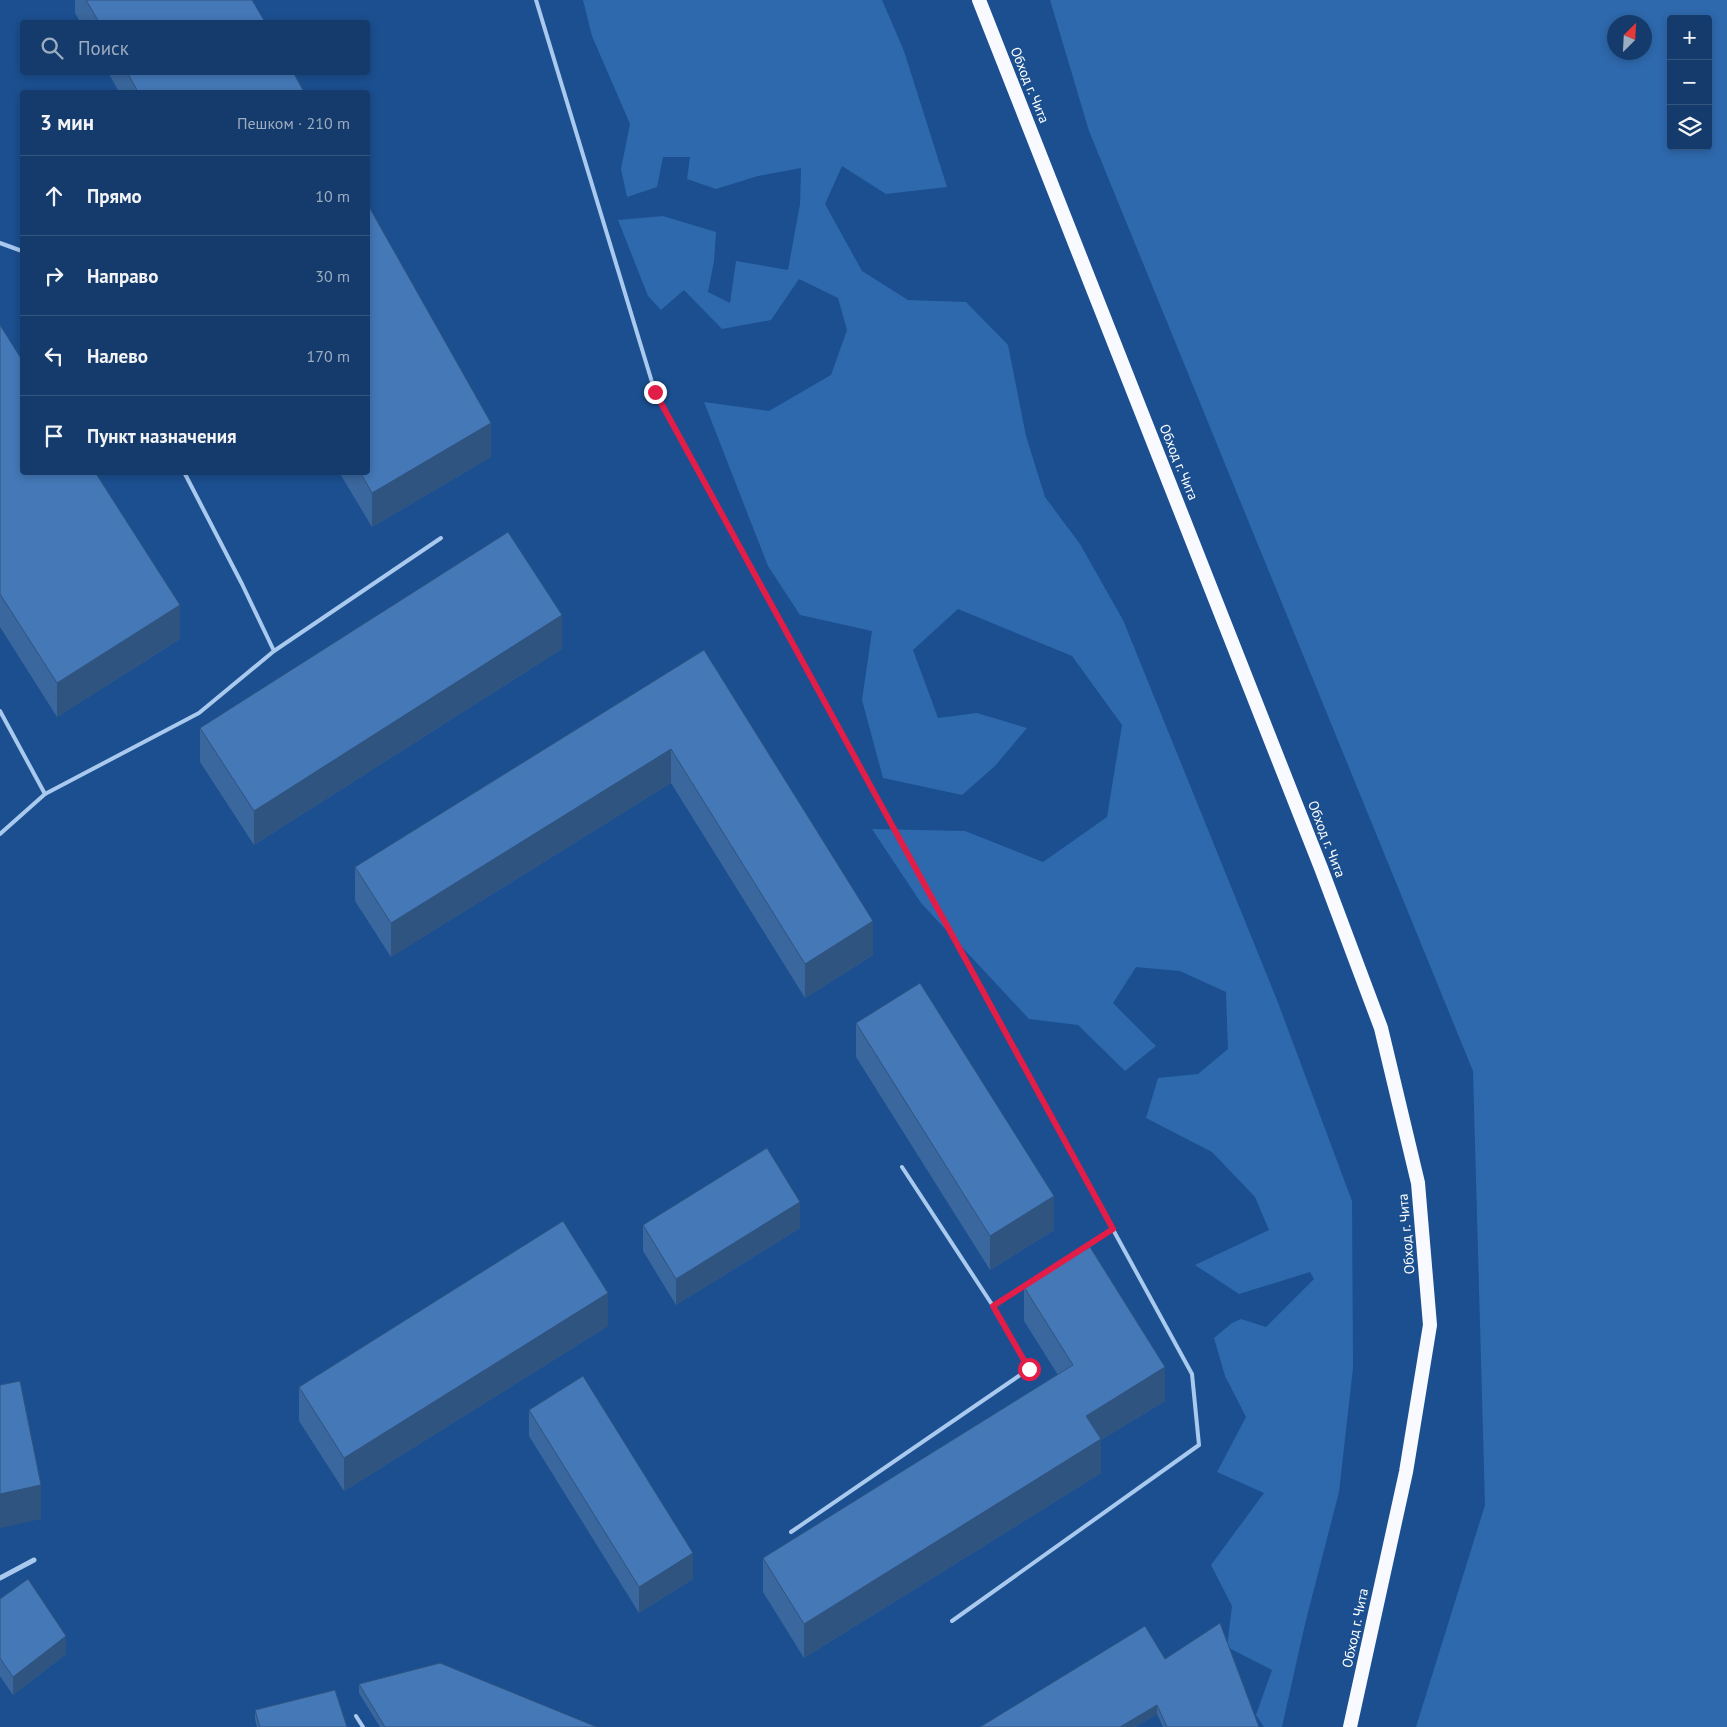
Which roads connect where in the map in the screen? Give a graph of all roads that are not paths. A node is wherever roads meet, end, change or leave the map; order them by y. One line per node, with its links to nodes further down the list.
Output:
1 (536, 0): 12 (lane)
2 (979, 0): 20 (highway, Обход г. Чита)
3 (0, 242): 4 (lane)
4 (20, 250)
5 (186, 475): 7 (lane)
6 (441, 538): 7 (lane)
7 (274, 651): 9 (lane)
8 (0, 711): 9 (lane)
9 (45, 794): 10 (lane)
10 (0, 834)
11 (902, 1167): 13 (lane)
12 (1113, 1229): 13 (lane); 17 (lane)
13 (993, 1306): 14 (lane)
14 (791, 1532)
15 (34, 1560): 16 (street)
16 (0, 1578)
17 (952, 1621)
18 (356, 1716): 19 (lane)
19 (363, 1727)
20 (1350, 1727)

